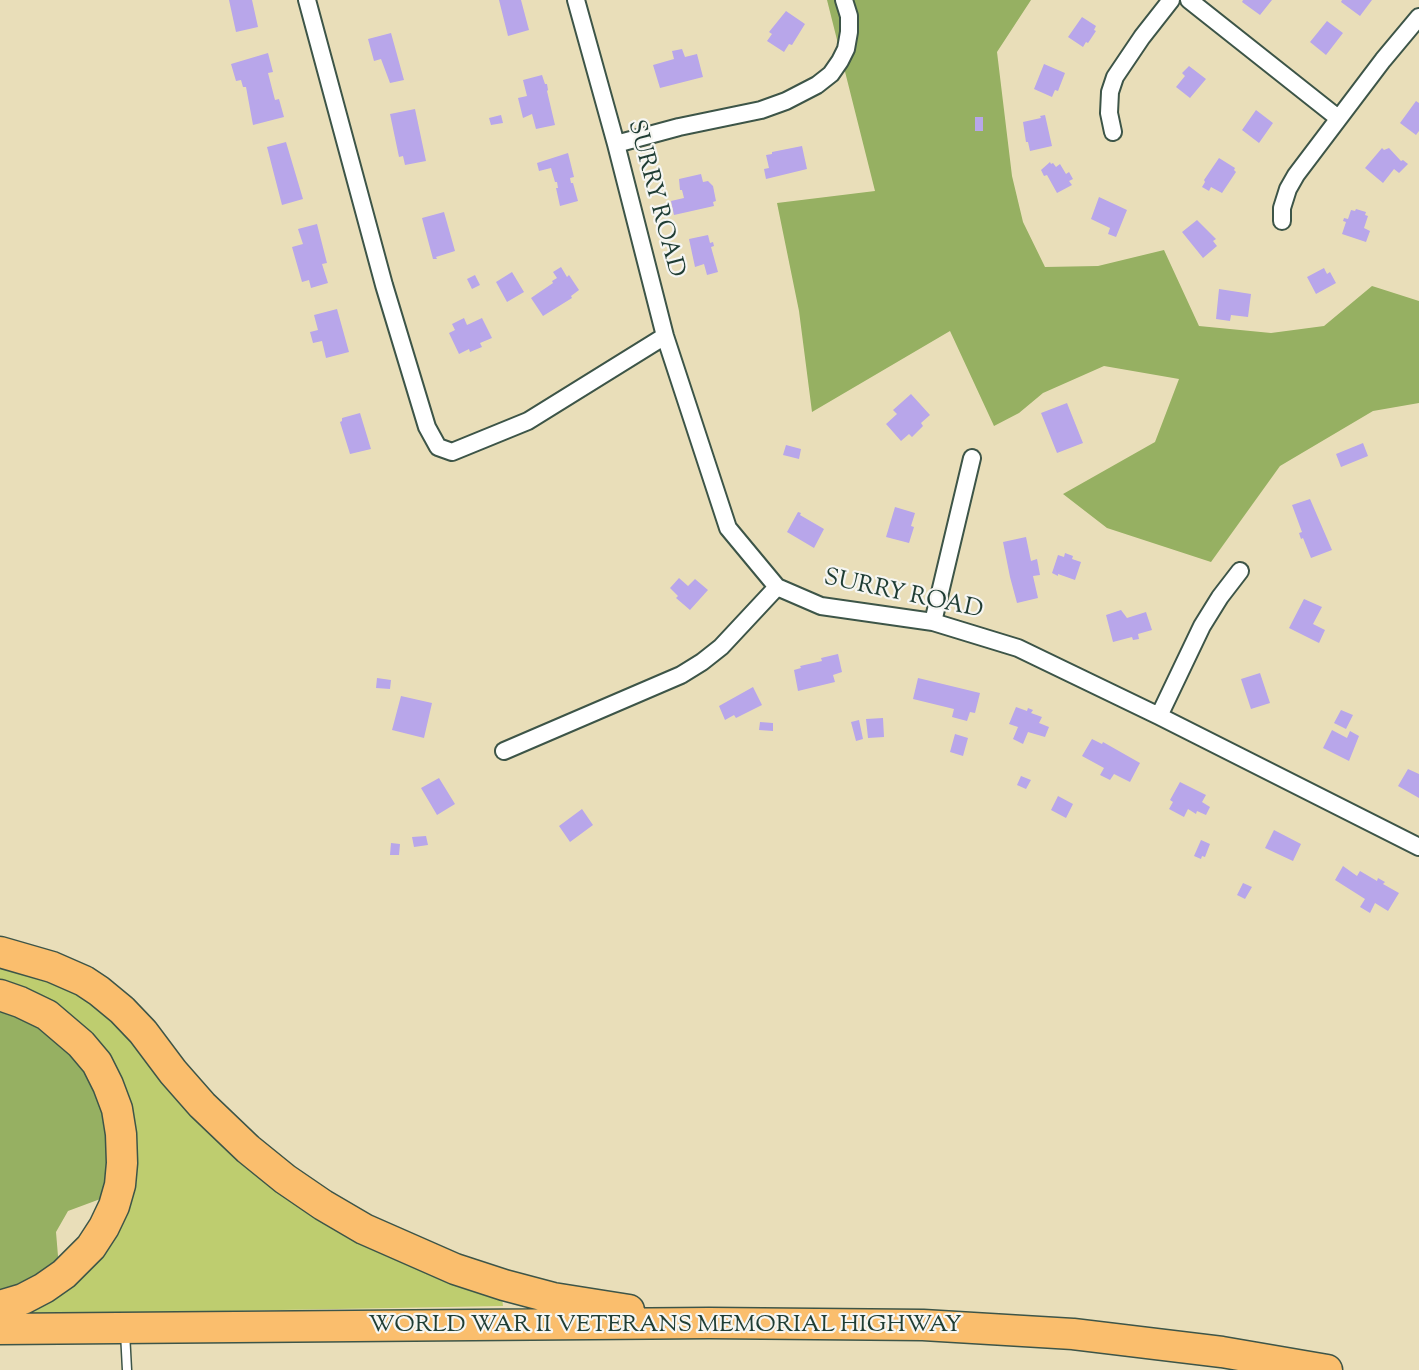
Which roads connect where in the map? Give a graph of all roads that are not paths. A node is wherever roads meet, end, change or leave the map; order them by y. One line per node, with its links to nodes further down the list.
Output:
1 (307, 0): 11 (street)
2 (576, 0): 9 (street, SURRY ROAD)
3 (844, 0): 9 (street)
4 (1171, 0): 8 (street)
5 (1188, 0): 7 (street)
6 (1419, 17): 7 (street)
7 (1338, 118): 10 (street)
8 (1113, 132)
9 (616, 144): 11 (street, SURRY ROAD)
10 (1282, 221)
11 (665, 336): 14 (street, SURRY ROAD)
12 (972, 458): 15 (street)
13 (1240, 571): 16 (street)
14 (777, 587): 15 (street, SURRY ROAD); 17 (street)
15 (933, 622): 16 (street, SURRY ROAD)
16 (1159, 716): 18 (street, SURRY ROAD)
17 (504, 751)
18 (1419, 847)
19 (0, 952): 22 (highway)
20 (0, 995): 21 (highway)
21 (0, 1306)
22 (709, 1323): 23 (highway, WORLD WAR II VETERANS MEMORIAL HIGHWAY); 26 (highway, WORLD WAR II VETERANS MEMORIAL HIGHWAY)
23 (124, 1328): 24 (highway, WORLD WAR II VETERANS MEMORIAL HIGHWAY); 25 (lane)
24 (0, 1329)
25 (127, 1370)
26 (1327, 1370)

